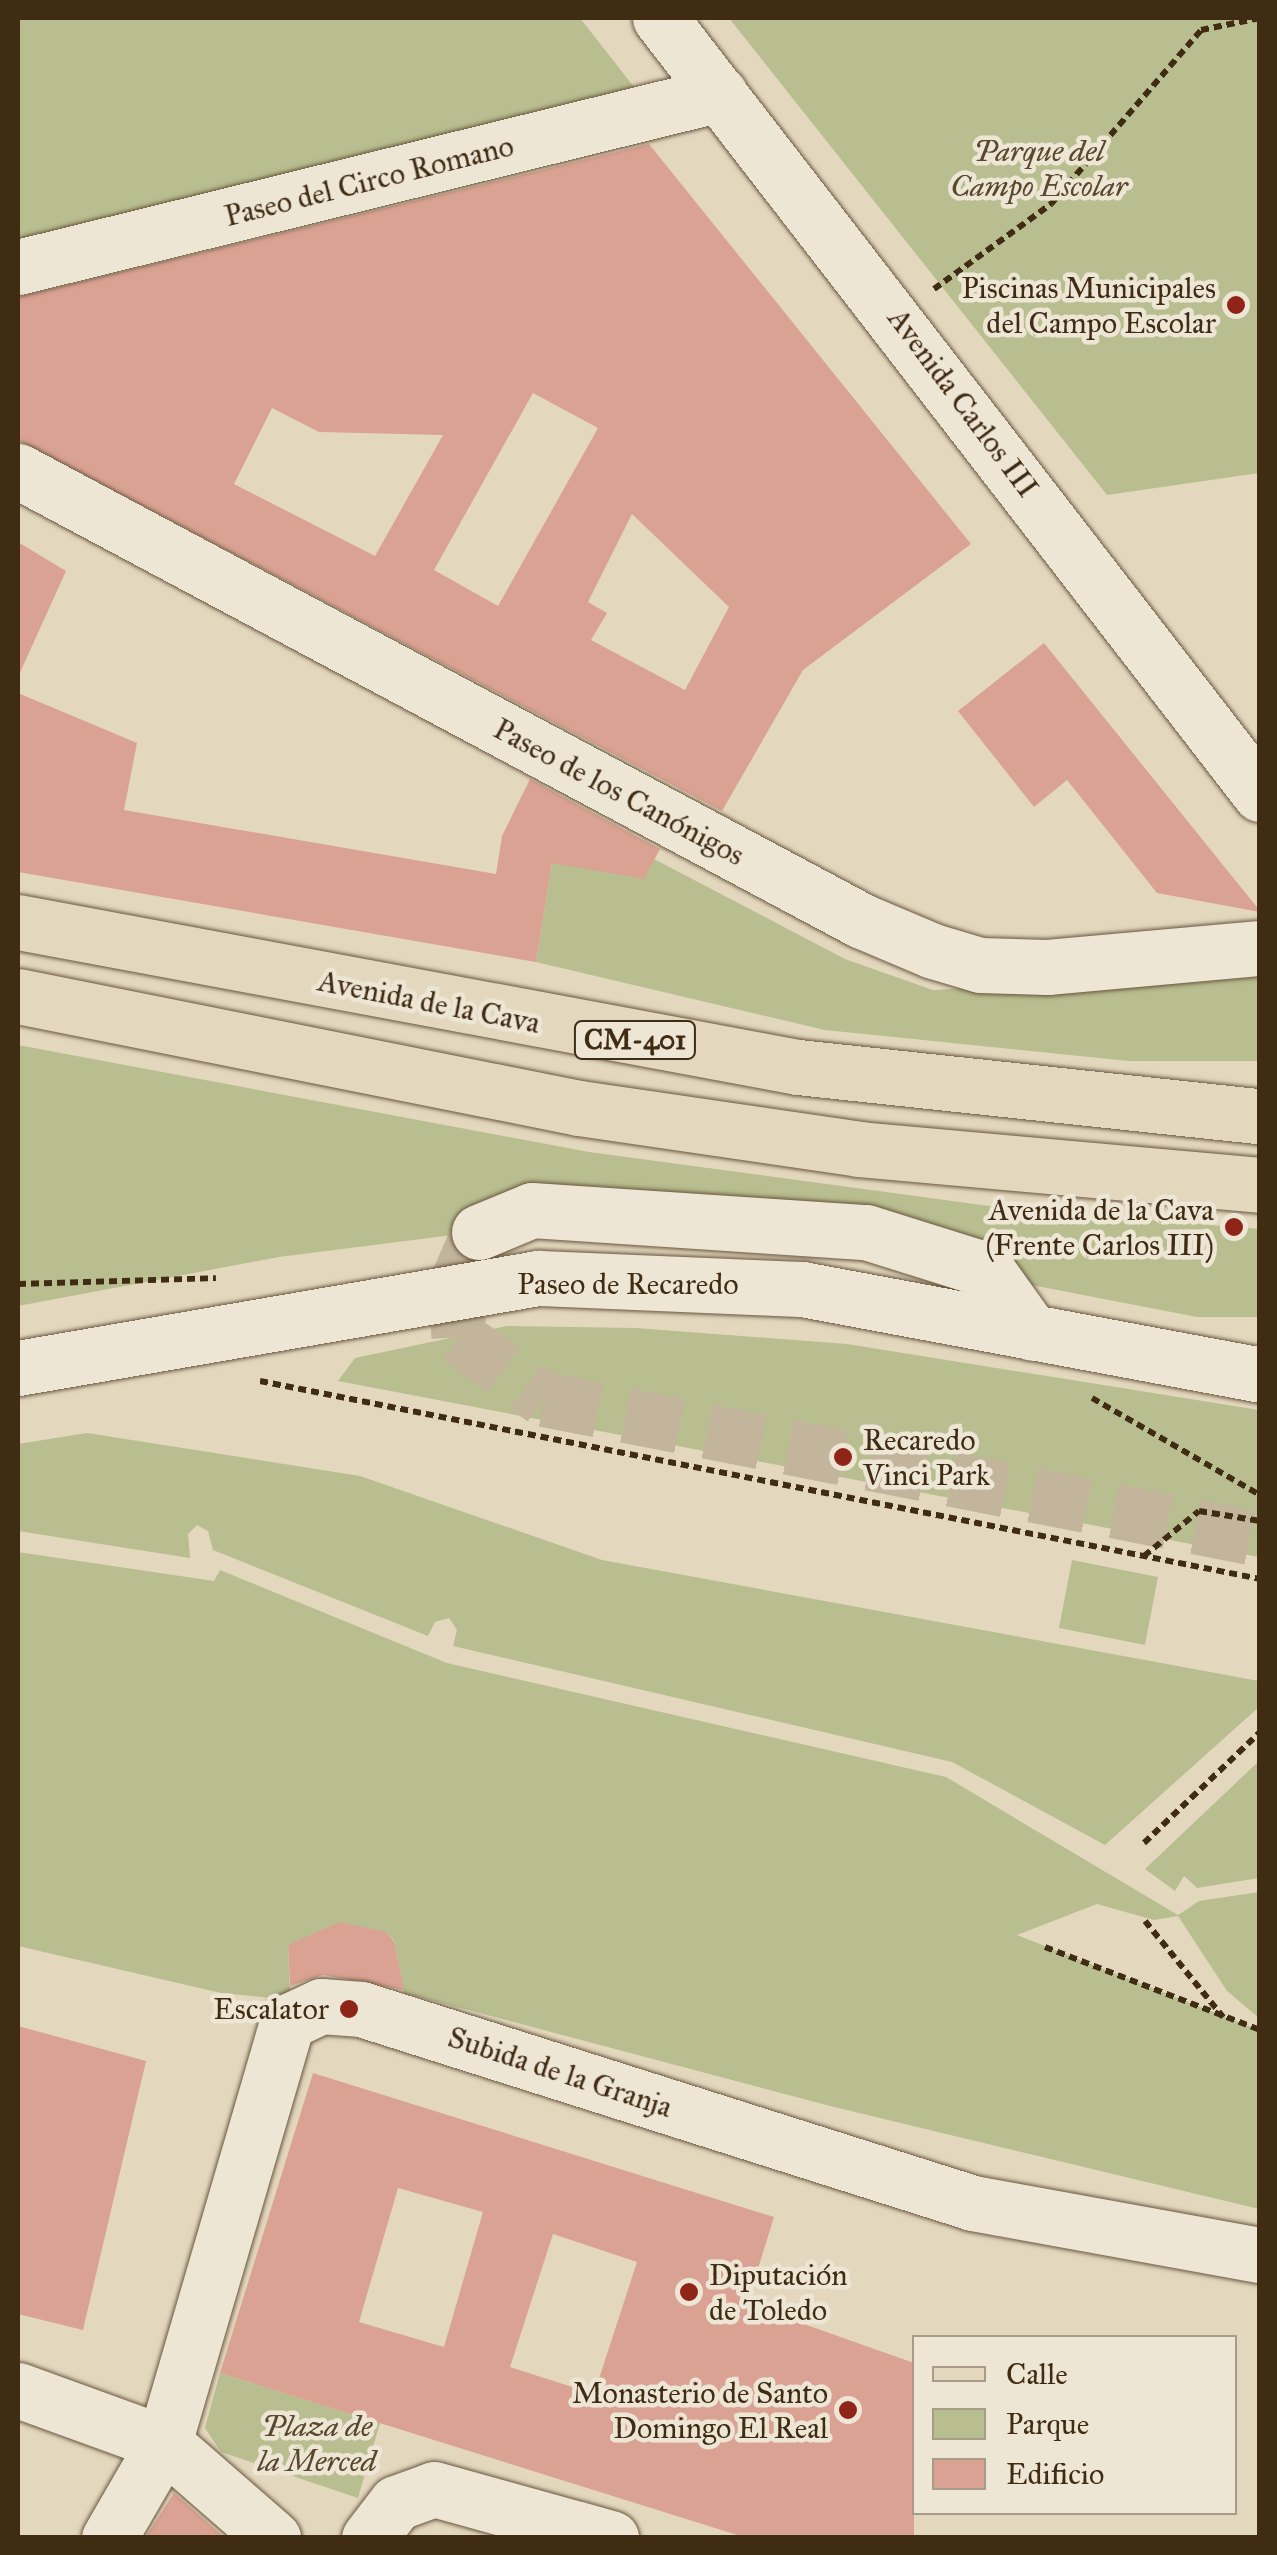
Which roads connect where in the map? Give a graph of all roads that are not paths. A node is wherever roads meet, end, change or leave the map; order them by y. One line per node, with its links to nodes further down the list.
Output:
1 (660, 18): 2 (street, Avenida Carlos III)
2 (720, 94): 3 (street, Paseo del Circo Romano); 5 (street, Avenida Carlos III)
3 (18, 267)
4 (18, 471): 7 (street, Paseo de los Canónigos)
5 (1260, 794)
6 (18, 922): 10 (main road, Avenida de la Cava / CM-401)
7 (1260, 948)
8 (18, 996): 11 (main road, CM-401)
9 (1260, 1088): 10 (street)
10 (1234, 1114)
11 (1260, 1185)
12 (478, 1232): 13 (street)
13 (1032, 1333): 14 (street, Paseo de Recaredo); 15 (street, Paseo de Recaredo)
14 (18, 1368)
15 (1252, 1370)
16 (1260, 2255): 18 (street, Subida de la Granja)
17 (18, 2390): 18 (street)
18 (164, 2443): 19 (street, Subida de la Granja); 20 (street)
19 (109, 2538)
20 (273, 2538)
21 (369, 2538): 22 (street)
22 (611, 2538)

